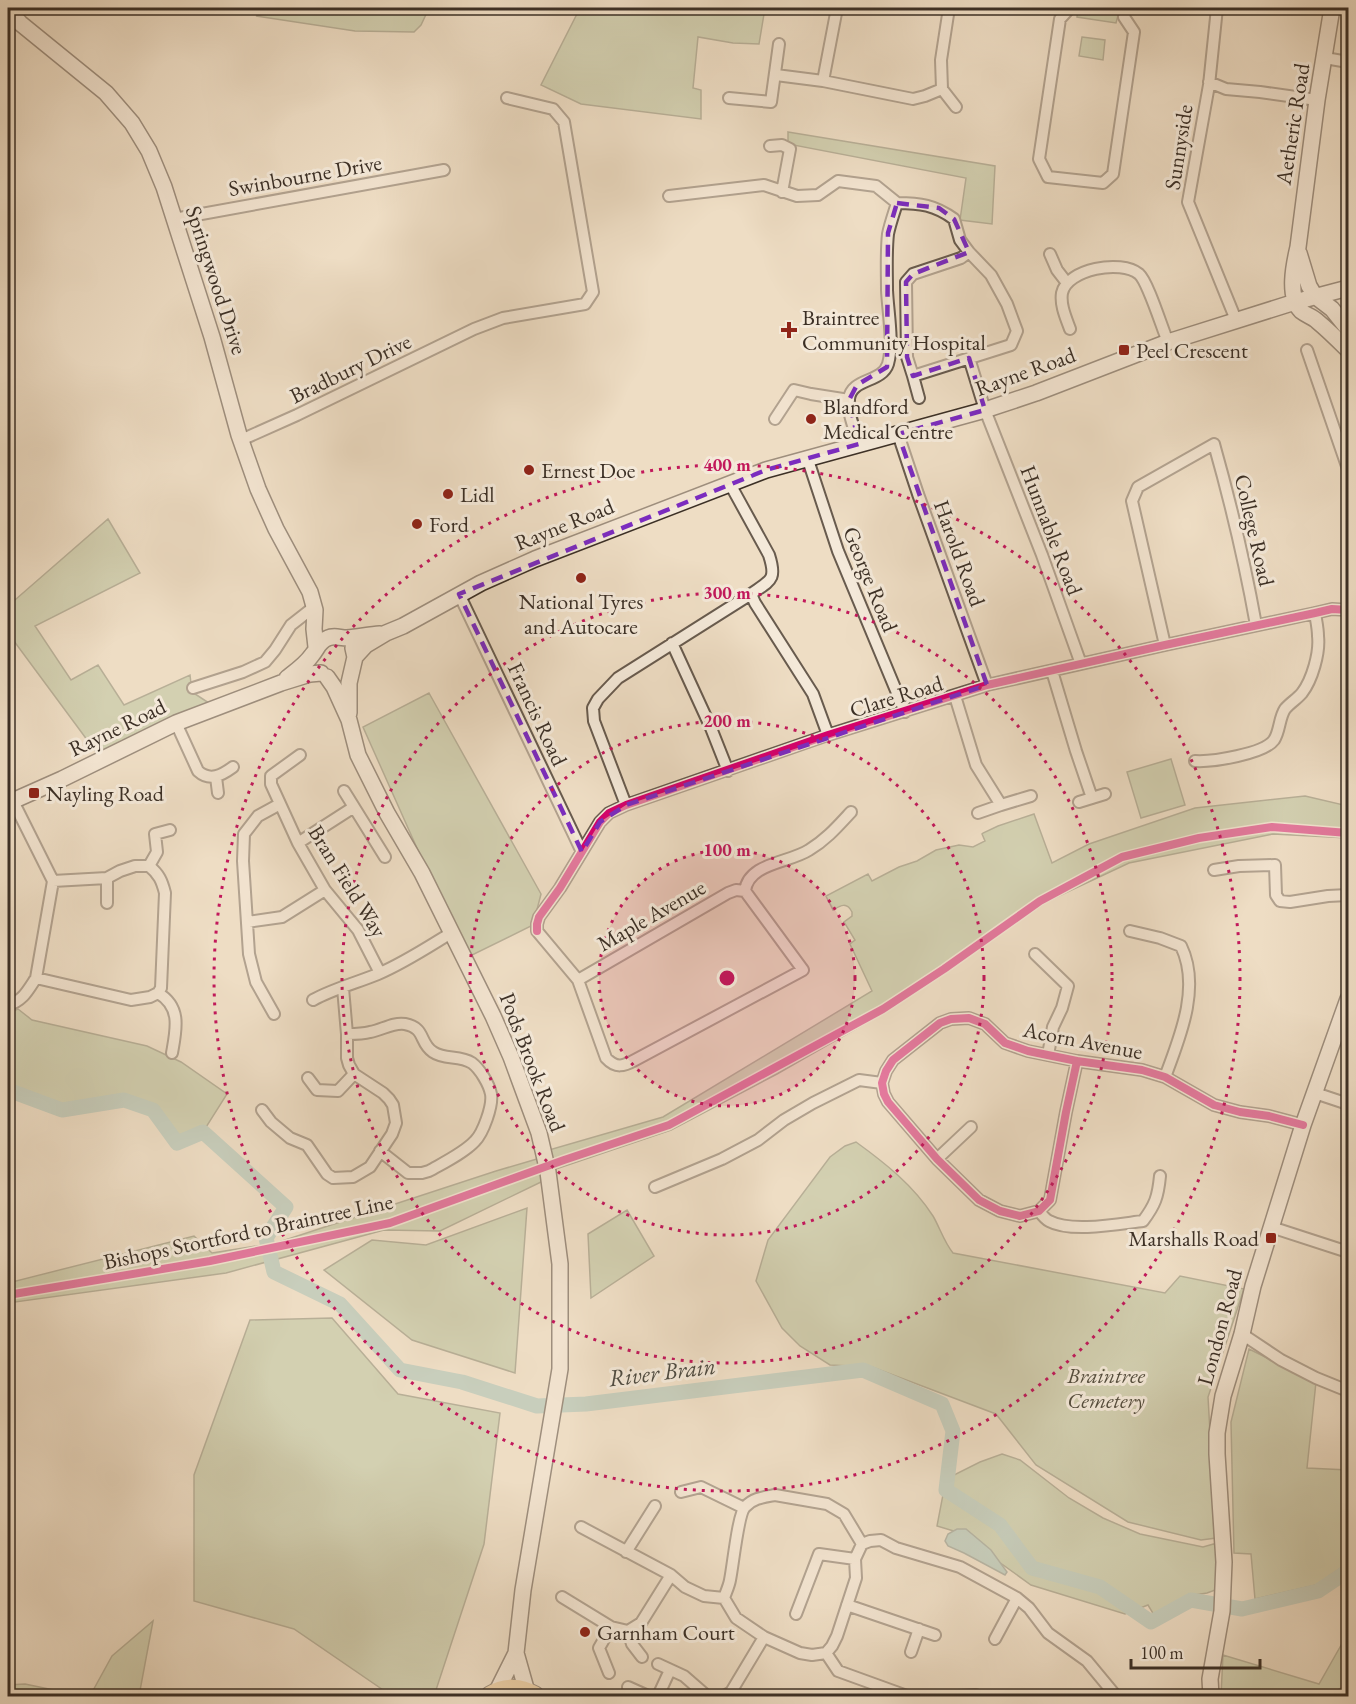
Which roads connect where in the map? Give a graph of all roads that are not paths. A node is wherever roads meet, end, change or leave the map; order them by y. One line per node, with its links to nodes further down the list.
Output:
1 (837, 8): 12 (street)
2 (950, 8): 14 (street)
3 (1070, 8): 4 (street)
4 (1126, 8)
5 (1217, 8): 13 (street, Sunnyside)
6 (1332, 8): 9 (main road, Aetheric Road)
7 (8, 9): 24 (main road, Springwood Drive)
8 (779, 44): 11 (street)
9 (1325, 58): 10 (street); 17 (main road, Aetheric Road)
10 (1348, 62)
11 (776, 75): 12 (street); 16 (street)
12 (823, 81): 14 (street)
13 (1209, 82): 17 (street); 32 (street, Sunnyside)
14 (942, 89): 18 (street)
15 (507, 98): 46 (street, Bradbury Drive)
16 (729, 98)
17 (1317, 100): 25 (main road, Aetheric Road)
18 (956, 107)
19 (770, 146): 21 (street)
20 (444, 170): 24 (street, Swinbourne Drive)
21 (782, 192): 22 (street); 23 (street)
22 (677, 198)
23 (897, 203): 26 (street); 42 (street)
24 (174, 219): 46 (main road, Springwood Drive)
25 (1298, 247): 30 (main road, Aetheric Road); 31 (main road, Aetheric Road)
26 (969, 252): 39 (street); 40 (street)
27 (1050, 254): 28 (street)
28 (1067, 283): 34 (street); 36 (street)
29 (1348, 288): 30 (main road, Rayne Road)
30 (1315, 296): 31 (main road, Rayne Road); 33 (main road); 35 (main road)
31 (1295, 302): 32 (main road, Rayne Road); 33 (main road)
32 (1236, 320): 36 (main road, Rayne Road)
33 (1317, 320): 38 (main road)
34 (1070, 329)
35 (1348, 329)
36 (1168, 342): 43 (main road, Rayne Road)
37 (1307, 350): 49 (street)
38 (1348, 350)
39 (969, 358): 40 (street); 43 (street, Hunnable Road)
40 (913, 376): 41 (street)
41 (919, 398)
42 (849, 400): 44 (street); 47 (street)
43 (985, 410): 45 (main road, Rayne Road); 63 (street, Hunnable Road)
44 (775, 419)
45 (898, 434): 47 (main road, Rayne Road); 67 (street, Harold Road)
46 (241, 440): 53 (main road, Springwood Drive)
47 (859, 444): 48 (main road, Rayne Road)
48 (807, 458): 50 (main road, Rayne Road); 70 (street, George Road)
49 (1348, 469)
50 (730, 484): 51 (main road, Rayne Road); 52 (street)
51 (459, 594): 57 (main road, Rayne Road); 94 (street, Francis Road)
52 (751, 594): 59 (street); 73 (street)
53 (315, 608): 58 (main road, Springwood Drive); 61 (main road, Springwood Drive); 68 (street)
54 (1348, 610): 55 (street, Clare Road)
55 (1315, 613): 56 (street, Clare Road); 75 (street)
56 (1256, 625): 60 (street, Clare Road); 60 (street, College Road)
57 (386, 633): 58 (main road, Rayne Road); 62 (main road, Rayne Road)
58 (338, 637): 61 (main road, Rayne Road); 62 (main road)
59 (672, 643): 77 (street); 87 (street)
60 (1165, 645): 63 (street, Clare Road)
61 (315, 650): 65 (main road); 66 (main road, Rayne Road)
62 (354, 662): 65 (main road, Rayne Road); 71 (main road)
63 (1081, 663): 64 (street, Clare Road)
64 (1052, 671): 67 (street, Clare Road); 83 (street)
65 (324, 675): 66 (main road, Rayne Road); 71 (main road)
66 (280, 683): 72 (main road, Rayne Road)
67 (987, 685): 69 (street, Clare Road)
68 (193, 688)
69 (955, 696): 70 (street, Clare Road); 88 (street)
70 (904, 712): 73 (street, Clare Road)
71 (349, 720): 106 (main road, Pods Brook Road)
72 (176, 723): 78 (street); 84 (main road, Rayne Road)
73 (828, 735): 77 (street, Clare Road)
74 (300, 755): 86 (street, Bran Field Way)
75 (1199, 765)
76 (233, 767): 78 (street)
77 (728, 771): 87 (street, Clare Road)
78 (216, 777): 80 (street)
79 (344, 791): 89 (street)
80 (218, 793)
81 (1105, 794): 83 (street)
82 (1031, 796): 88 (street)
83 (1092, 798): 85 (street)
84 (10, 802): 99 (street)
85 (1079, 802)
86 (280, 804): 93 (street, Bran Field Way); 104 (street)
87 (626, 805): 94 (street, Clare Road)
88 (1001, 805): 91 (street)
89 (354, 807): 93 (street); 95 (street)
90 (851, 812): 101 (street)
91 (978, 813)
92 (170, 830): 96 (street)
93 (298, 843): 100 (street, Bran Field Way)
94 (582, 852): 110 (street, Clare Road)
95 (385, 857)
96 (150, 866): 98 (street); 112 (street)
97 (1214, 870): 102 (street)
98 (107, 878): 99 (street); 103 (street)
99 (53, 881): 109 (street)
100 (325, 890): 104 (street); 108 (street, Bran Field Way)
101 (745, 891): 110 (street, Maple Avenue); 110 (street)
102 (1348, 896)
103 (107, 903)
104 (247, 922): 116 (street)
105 (1130, 931): 122 (street)
106 (452, 933): 108 (street); 159 (main road, Pods Brook Road)
107 (1035, 954): 119 (street)
108 (380, 973): 111 (street)
109 (36, 978): 112 (street); 115 (street)
110 (578, 980)
111 (343, 988): 114 (street); 117 (street)
112 (158, 993): 118 (street)
113 (1348, 999): 125 (main road, London Road)
114 (313, 1000)
115 (8, 1005)
116 (274, 1014)
117 (347, 1034): 121 (street); 130 (street)
118 (172, 1053)
119 (1047, 1055): 120 (street, Acorn Avenue); 124 (street, Acorn Avenue)
120 (1077, 1061): 122 (street, Acorn Avenue); 134 (street)
121 (354, 1074): 123 (street); 130 (street)
122 (1165, 1077): 128 (street, Acorn Avenue)
123 (308, 1078)
124 (882, 1083): 131 (street); 133 (street)
125 (1315, 1093): 126 (street); 128 (main road, London Road)
126 (1348, 1104)
127 (262, 1110): 130 (street)
128 (1303, 1125): 135 (main road, London Road)
129 (971, 1127): 131 (street)
130 (380, 1151)
131 (937, 1159): 134 (street)
132 (1160, 1176): 134 (street)
133 (655, 1187)
134 (1039, 1211)
135 (1271, 1227): 136 (street); 137 (main road, London Road)
136 (1348, 1252)
137 (1242, 1334): 138 (street); 165 (main road, London Road)
138 (1348, 1391)
139 (681, 1492): 141 (street)
140 (656, 1506): 144 (street)
141 (744, 1508): 143 (street); 148 (street)
142 (581, 1527): 144 (street)
143 (862, 1544): 145 (street); 149 (street)
144 (626, 1552): 146 (street)
145 (855, 1559): 150 (street); 151 (street)
146 (671, 1575): 148 (street); 154 (street)
147 (561, 1597): 152 (street)
148 (724, 1598): 156 (street)
149 (1017, 1598): 157 (street); 178 (street)
150 (847, 1605): 153 (street); 160 (street)
151 (796, 1614)
152 (611, 1627): 154 (street); 164 (street)
153 (919, 1629): 155 (street); 158 (street)
154 (628, 1631): 161 (street)
155 (935, 1635)
156 (764, 1636): 160 (street); 171 (street)
157 (995, 1639)
158 (911, 1652)
159 (516, 1653): 168 (main road); 170 (main road)
160 (826, 1653): 169 (street)
161 (642, 1657)
162 (658, 1664): 163 (street)
163 (670, 1670): 174 (street); 175 (street)
164 (609, 1673)
165 (1210, 1679): 179 (main road, London Road); 180 (main road, London Road)
166 (628, 1687): 173 (street)
167 (1348, 1693): 181 (street)
168 (530, 1694): 170 (highway)
169 (889, 1694): 176 (street)
170 (494, 1695)
171 (729, 1695)
172 (976, 1695): 177 (street)
173 (648, 1696)
174 (658, 1696)
175 (707, 1696)
176 (907, 1696)
177 (958, 1696)
178 (1116, 1696)
179 (1201, 1696)
180 (1211, 1696)
181 (1345, 1696)

